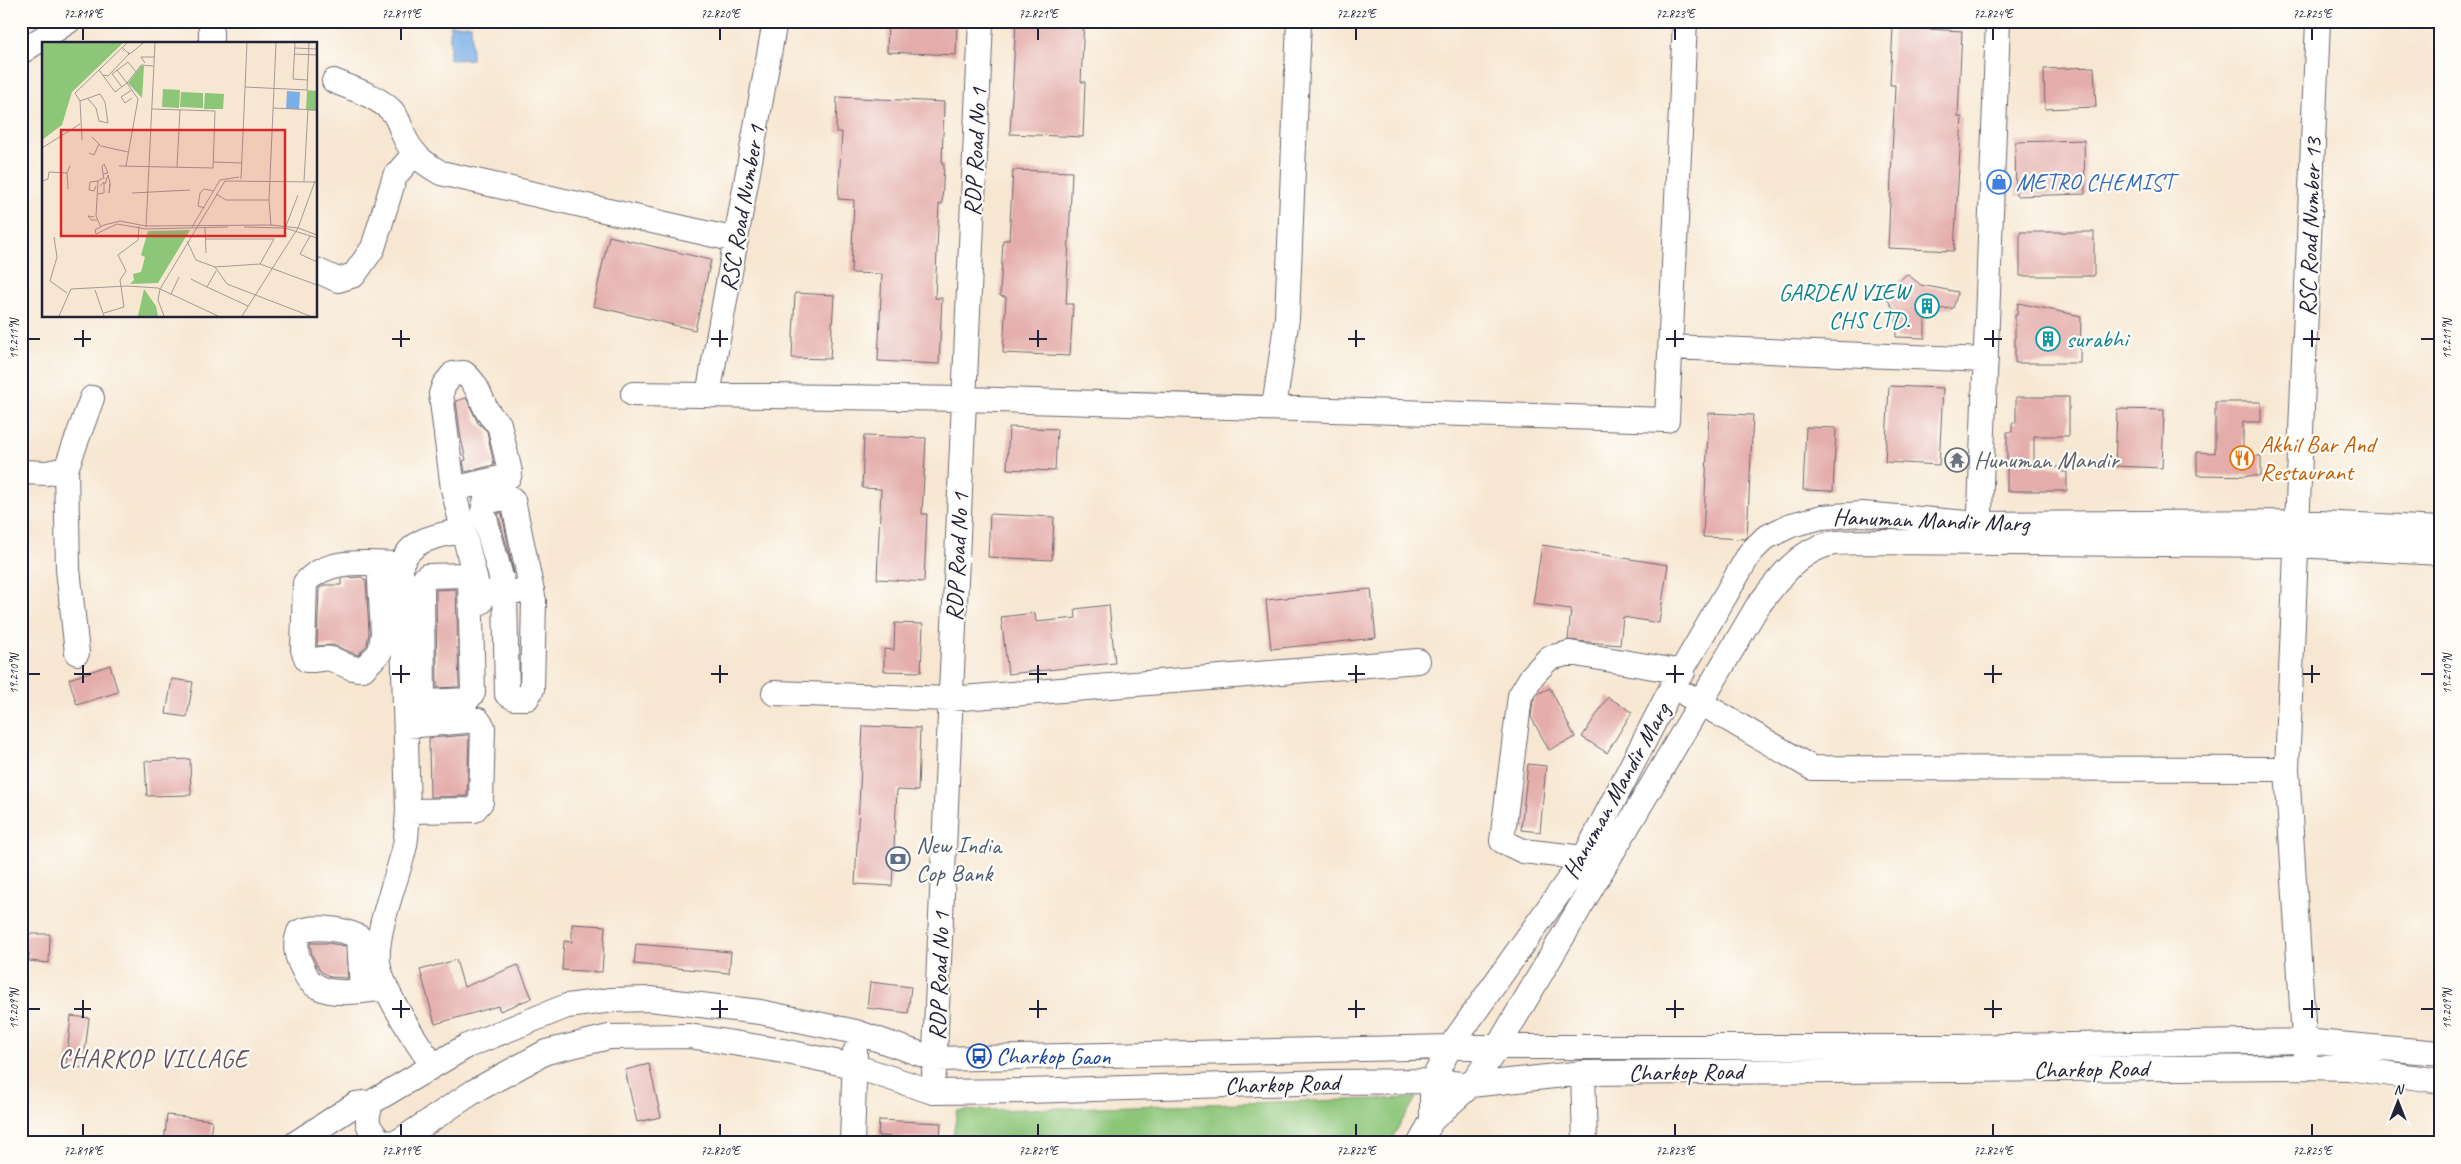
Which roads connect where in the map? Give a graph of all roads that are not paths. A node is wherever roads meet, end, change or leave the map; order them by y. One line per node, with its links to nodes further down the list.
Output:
1 (69, 21): 10 (street)
2 (212, 21): 9 (street)
3 (775, 21): 13 (street, RSC Road Number 1)
4 (981, 21): 20 (street, RDP Road No 1)
5 (1299, 21): 21 (street)
6 (1684, 21): 15 (street)
7 (1998, 21): 16 (street)
8 (2318, 21): 28 (street, RSC Road Number 13)
9 (211, 42)
10 (21, 52)
11 (334, 80): 12 (street)
12 (416, 153): 13 (street); 14 (street)
13 (736, 240): 18 (street, RSC Road Number 1)
14 (318, 271)
15 (1671, 347): 16 (street); 21 (street)
16 (1986, 360): 27 (street)
17 (633, 394): 18 (street)
18 (708, 395): 20 (street)
19 (92, 398): 22 (street)
20 (964, 399): 21 (street); 37 (street, RDP Road No 1)
21 (1274, 408)
22 (66, 469): 23 (street); 33 (street)
23 (21, 472)
24 (453, 489): 24 (street); 26 (street)
25 (2440, 529): 28 (street, Hanuman Mandir Marg)
26 (462, 530): 30 (street); 32 (street)
27 (1979, 534): 28 (street, Hanuman Mandir Marg); 35 (street, Hanuman Mandir Marg); 38 (street)
28 (2297, 534): 29 (street); 40 (street, RSC Road Number 13)
29 (2440, 553)
30 (390, 564): 30 (street); 39 (street)
31 (532, 590): 32 (street); 32 (street); 32 (street)
32 (505, 592)
33 (77, 653)
34 (1418, 661): 37 (street)
35 (1678, 679): 38 (street); 42 (street, Hanuman Mandir Marg); 42 (street)
36 (774, 693): 37 (street)
37 (950, 699): 50 (street, RDP Road No 1)
38 (1701, 703): 40 (street); 48 (street)
39 (412, 711): 39 (street); 41 (street); 41 (street)
40 (2287, 769): 46 (street, RSC Road Number 13)
41 (408, 811): 43 (street)
42 (1584, 858): 47 (street, Hanuman Mandir Marg)
43 (386, 988): 44 (street); 51 (street)
44 (362, 991)
45 (856, 1032): 50 (street, Charkop Road); 51 (street, Charkop Road); 52 (street)
46 (2304, 1040): 48 (street, Charkop Road); 49 (street, Charkop Road); 53 (street, RSC Road Number 13)
47 (1450, 1047): 48 (street, Charkop Road); 50 (street, Charkop Road); 55 (street, Hanuman Mandir Marg)
48 (1497, 1048): 57 (street)
49 (2440, 1053)
50 (936, 1059): 58 (street, RDP Road No 1)
51 (433, 1065): 59 (street, Charkop Road)
52 (854, 1066): 58 (street, Charkop Road); 59 (street, Charkop Road); 62 (street)
53 (2305, 1067): 54 (street, Charkop Road); 56 (street, Charkop Road)
54 (1583, 1073): 57 (street, Charkop Road); 64 (street)
55 (1432, 1081): 57 (street, Charkop Road); 58 (street, Charkop Road); 60 (street)
56 (2440, 1081)
57 (1471, 1085): 60 (street)
58 (933, 1092)
59 (372, 1102): 61 (street, Charkop Road)
60 (1432, 1120): 63 (street)
61 (296, 1143)
62 (852, 1143)
63 (1420, 1143)
64 (1585, 1143)

